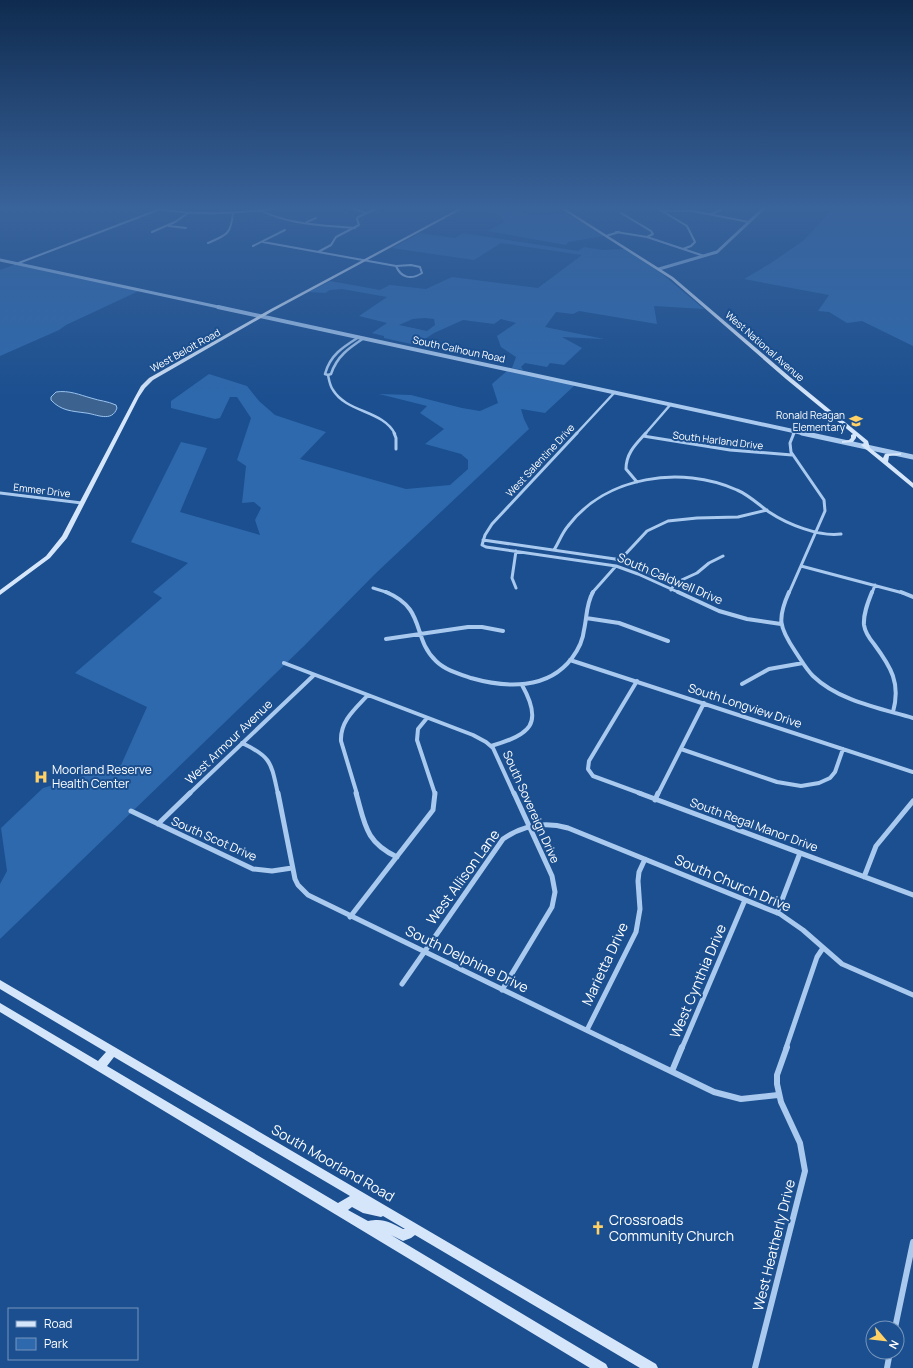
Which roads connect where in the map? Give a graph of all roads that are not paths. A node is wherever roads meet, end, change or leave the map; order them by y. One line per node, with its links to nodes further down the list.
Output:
1 (53, 272): 6 (street, South Calhoun Road)
2 (343, 272): 6 (main road, West Beloit Road)
3 (399, 272): 4 (street)
4 (422, 272)
5 (663, 272): 15 (main road, West National Avenue)
6 (262, 316): 7 (street, South Calhoun Road); 30 (main road, West Beloit Road)
7 (359, 337): 8 (street, South Calhoun Road); 9 (street)
8 (364, 338): 10 (street); 14 (street, South Calhoun Road)
9 (334, 354): 10 (street); 11 (street)
10 (340, 355): 12 (street)
11 (328, 365): 12 (street); 13 (street)
12 (333, 365): 13 (street)
13 (328, 376): 22 (street)
14 (615, 392): 16 (street, South Calhoun Road); 34 (street, West Salentine Drive)
15 (818, 403): 18 (main road, West National Avenue); 21 (main road, West National Avenue)
16 (671, 404): 17 (street, South Calhoun Road); 19 (street)
17 (795, 431): 20 (street, South Calhoun Road); 24 (street)
18 (853, 435): 20 (main road); 21 (main road, West National Avenue)
19 (643, 436): 24 (street, South Harland Drive); 27 (street)
20 (844, 442): 21 (street, South Calhoun Road)
21 (868, 447): 23 (street, South Calhoun Road); 26 (main road, West National Avenue)
22 (396, 450)
23 (899, 454): 25 (street, South Calhoun Road); 26 (main road)
24 (792, 455): 32 (street)
25 (913, 457)
26 (885, 462): 28 (main road, West National Avenue)
27 (637, 482): 31 (street); 35 (street)
28 (913, 486)
29 (0, 493): 30 (street, Emmer Drive)
30 (82, 503): 46 (main road, West Beloit Road)
31 (767, 510): 32 (street); 38 (street)
32 (816, 532): 33 (street); 40 (street)
33 (841, 534)
34 (482, 542): 35 (street, South Caldwell Drive); 36 (street, South Caldwell Drive)
35 (554, 550): 38 (street, South Caldwell Drive)
36 (516, 551): 39 (street, South Caldwell Drive); 44 (street)
37 (723, 556): 41 (street)
38 (620, 560): 41 (street, South Caldwell Drive)
39 (616, 566): 45 (street, South Caldwell Drive); 48 (street)
40 (800, 566): 42 (street); 49 (street)
41 (675, 583): 45 (street)
42 (875, 585): 47 (street); 63 (street)
43 (373, 588): 51 (street)
44 (516, 588)
45 (671, 590): 49 (street, South Caldwell Drive)
46 (0, 593)
47 (913, 597)
48 (586, 618): 53 (street); 54 (street)
49 (781, 624): 56 (street)
50 (503, 632): 51 (street)
51 (422, 634): 52 (street); 60 (street)
52 (386, 639)
53 (668, 641)
54 (570, 660): 58 (street, South Longview Drive); 60 (street)
55 (284, 663): 57 (street, South Sovereign Drive)
56 (803, 663): 59 (street); 63 (street)
57 (314, 675): 61 (street, South Sovereign Drive); 66 (street, West Armour Avenue)
58 (637, 681): 62 (street, South Longview Drive); 71 (street, South Regal Manor Drive)
59 (742, 684)
60 (522, 685): 67 (street)
61 (368, 695): 64 (street, South Sovereign Drive); 77 (street)
62 (704, 703): 68 (street); 69 (street, South Longview Drive)
63 (893, 712): 65 (street)
64 (427, 718): 67 (street, South Sovereign Drive); 77 (street)
65 (913, 718)
66 (242, 743): 74 (street, West Armour Avenue); 79 (street, South Delphine Drive)
67 (491, 746): 75 (street, South Sovereign Drive)
68 (681, 749): 69 (street); 71 (street)
69 (843, 749): 70 (street, South Longview Drive)
70 (913, 772)
71 (655, 800): 76 (street, South Regal Manor Drive)
72 (913, 801): 80 (street)
73 (131, 811): 74 (street, South Scot Drive)
74 (158, 824): 79 (street, South Scot Drive)
75 (529, 826): 78 (street, South Church Drive); 86 (street, West Allison Lane); 89 (street, South Sovereign Drive)
76 (800, 853): 80 (street, South Regal Manor Drive); 83 (street)
77 (397, 857): 84 (street)
78 (645, 859): 82 (street, South Church Drive); 92 (street, Marietta Drive)
79 (292, 868): 84 (street, South Delphine Drive)
80 (864, 877): 81 (street, South Regal Manor Drive)
81 (913, 895)
82 (746, 900): 83 (street, South Church Drive); 95 (street, West Cynthia Drive)
83 (777, 913): 85 (street, South Church Drive)
84 (350, 917): 86 (street, South Delphine Drive)
85 (822, 948): 90 (street, South Church Drive); 96 (street, West Heatherly Drive)
86 (424, 952): 88 (street, West Allison Lane); 89 (street, South Delphine Drive)
87 (0, 984): 93 (main road, South Moorland Road)
88 (402, 984)
89 (502, 990): 92 (street, South Delphine Drive)
90 (913, 995)
91 (0, 1007): 94 (main road)
92 (587, 1030): 95 (street, South Delphine Drive)
93 (113, 1051): 94 (main road); 98 (main road, South Moorland Road)
94 (99, 1066): 97 (main road)
95 (672, 1071): 96 (street, South Delphine Drive)
96 (778, 1095): 106 (street, West Heatherly Drive)
97 (338, 1210): 98 (main road); 99 (main road)
98 (387, 1212): 100 (main road, South Moorland Road)
99 (367, 1227): 100 (main road); 104 (main road)
100 (414, 1228): 105 (main road, South Moorland Road)
101 (913, 1242): 102 (street)
102 (910, 1268): 103 (street)
103 (897, 1320)
104 (602, 1368)
105 (652, 1368)
106 (755, 1368)

